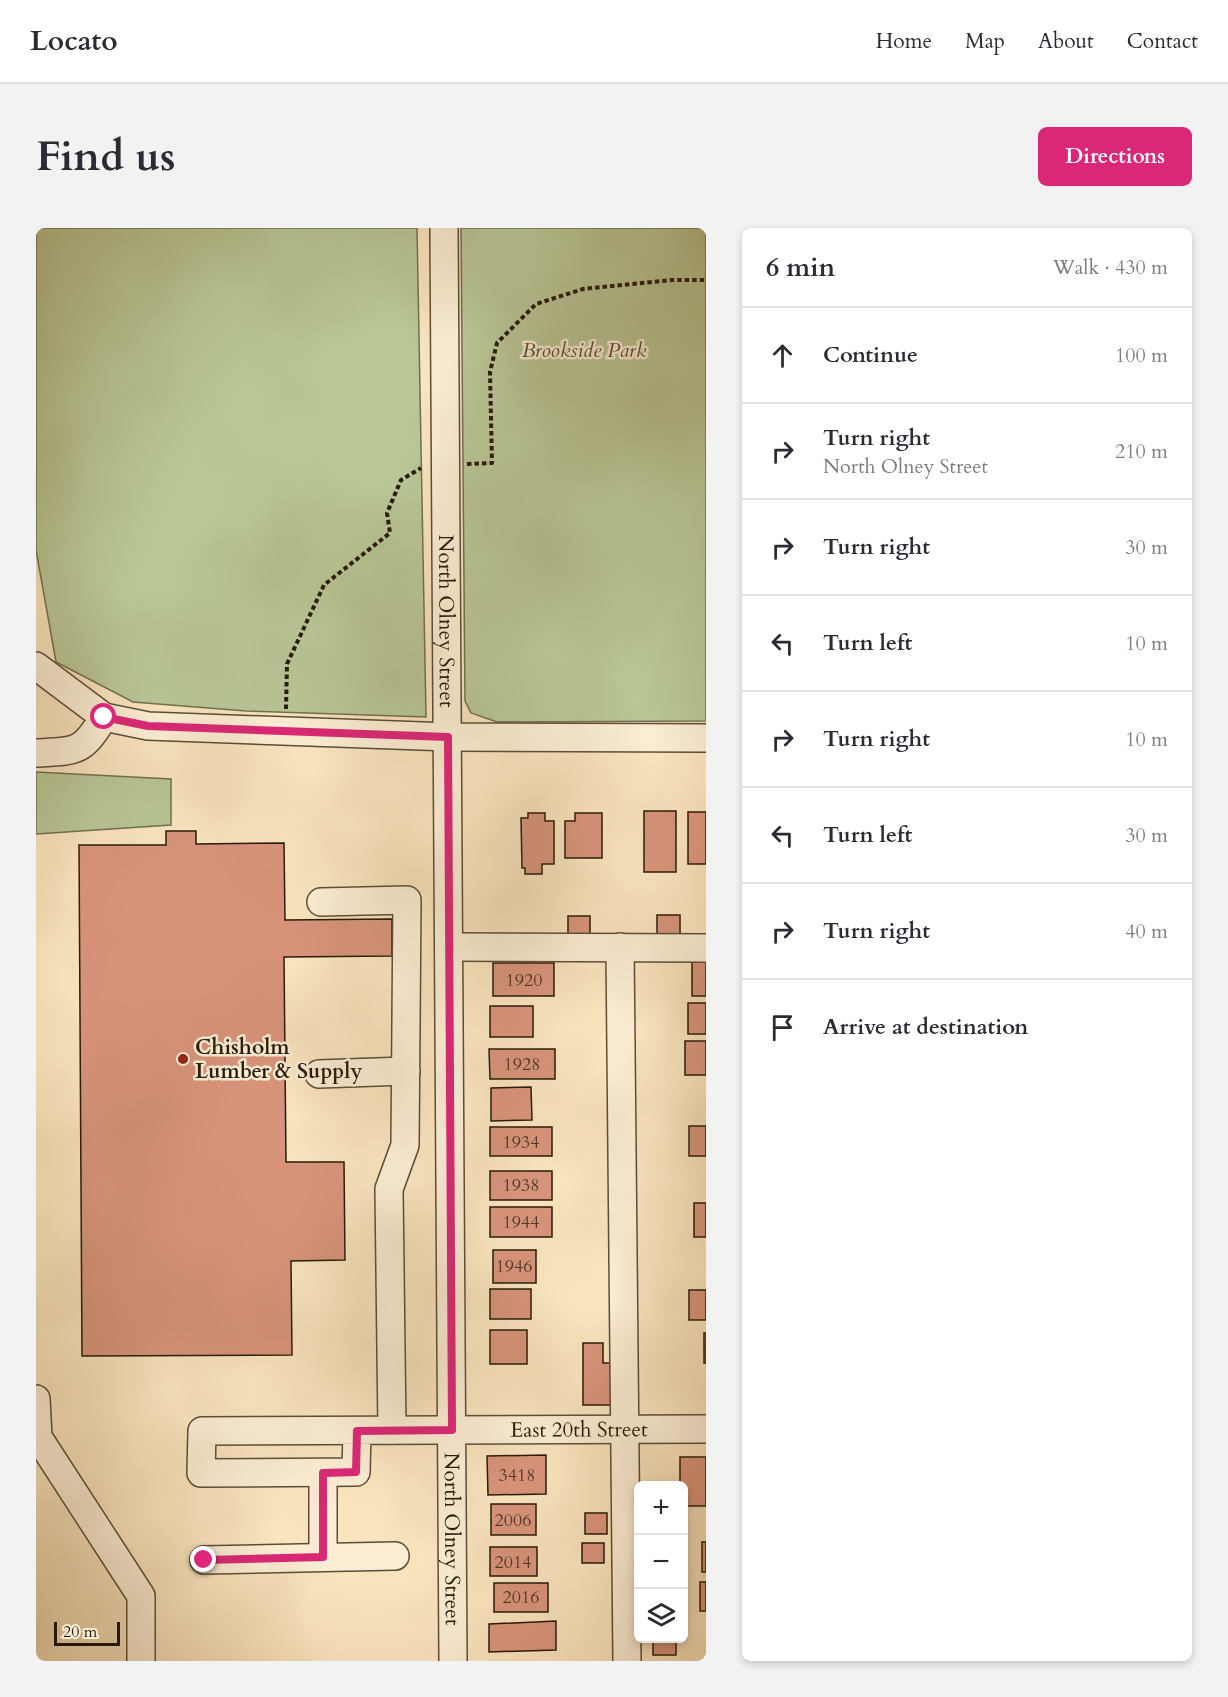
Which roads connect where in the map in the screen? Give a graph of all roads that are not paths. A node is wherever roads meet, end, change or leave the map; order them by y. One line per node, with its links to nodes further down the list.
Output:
1 (446, 230): 4 (street, North Olney Street)
2 (36, 666): 3 (street)
3 (104, 717): 4 (street); 6 (street)
4 (448, 737): 5 (street); 8 (street, North Olney Street)
5 (706, 738)
6 (36, 753)
7 (321, 902): 11 (street)
8 (449, 947): 9 (street); 16 (street, North Olney Street)
9 (620, 948): 10 (street); 17 (street)
10 (706, 948)
11 (405, 1071): 12 (street); 15 (street)
12 (319, 1074)
13 (36, 1399): 23 (street)
14 (706, 1429): 17 (street, East 20th Street)
15 (392, 1430): 16 (street, East 20th Street); 18 (street, East 20th Street)
16 (452, 1430): 17 (street, East 20th Street); 24 (street, North Olney Street)
17 (624, 1430): 25 (street)
18 (357, 1431): 19 (street); 19 (street, East 20th Street)
19 (323, 1473): 21 (street)
20 (395, 1556): 21 (street)
21 (323, 1557): 22 (street)
22 (204, 1560)
23 (141, 1661)
24 (453, 1661)
25 (627, 1661)

